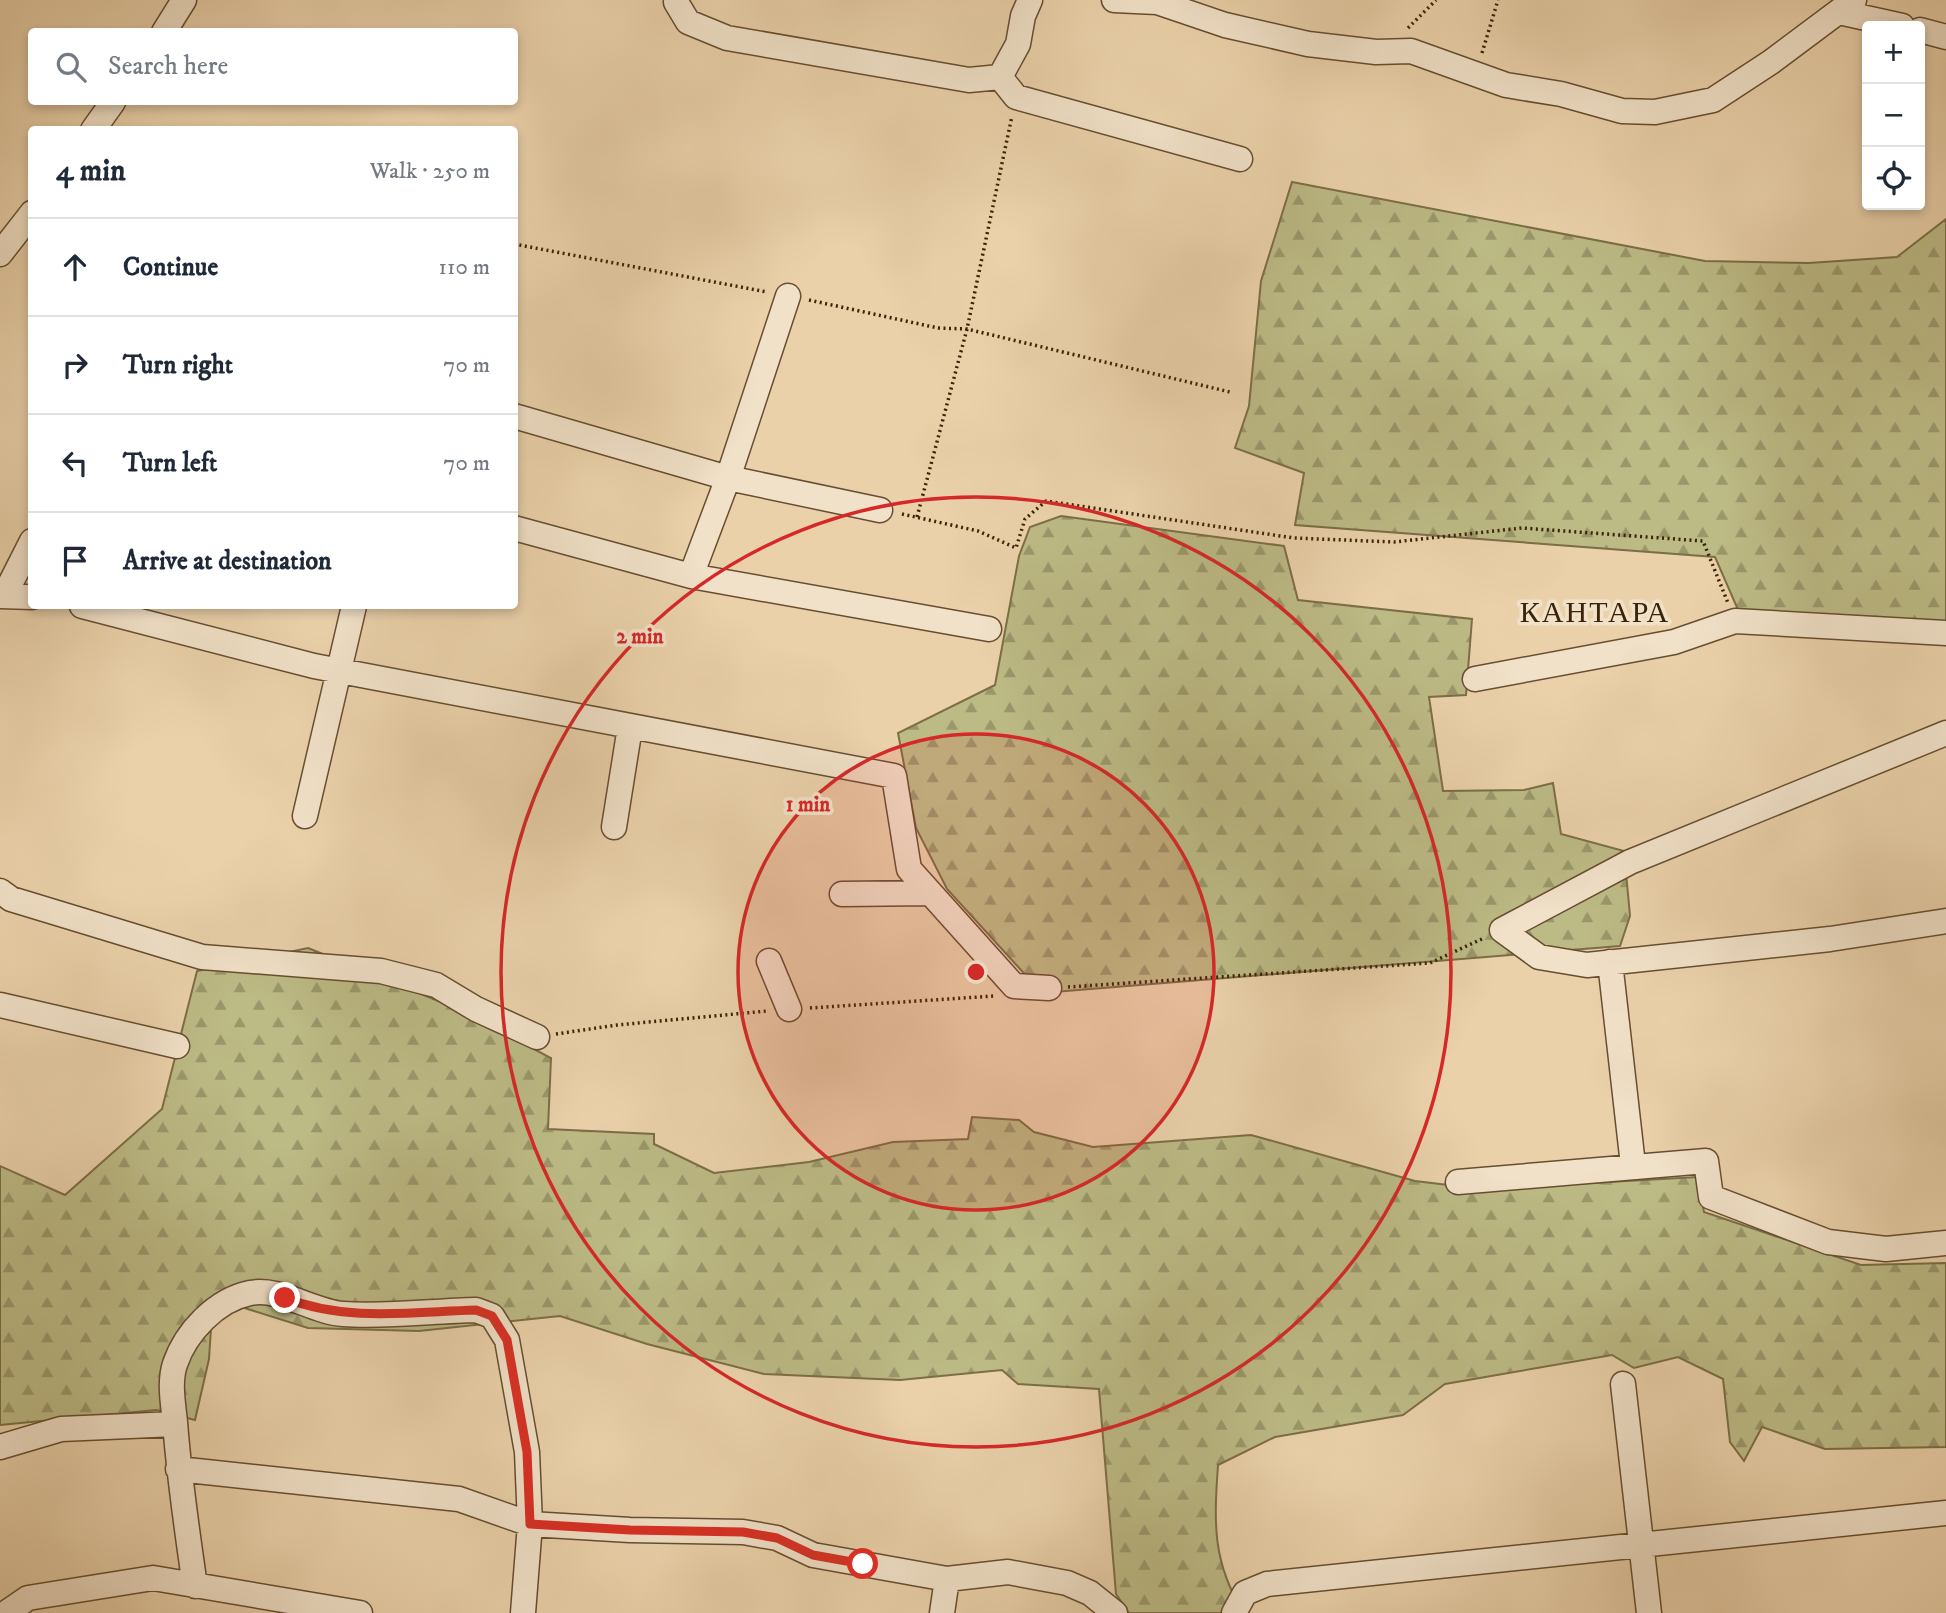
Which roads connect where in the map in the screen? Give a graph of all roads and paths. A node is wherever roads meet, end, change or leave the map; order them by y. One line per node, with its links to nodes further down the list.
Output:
1 (184, 0): 7 (street)
2 (1030, 0): 10 (street)
3 (1114, 0): 5 (street)
4 (676, 2): 10 (street)
5 (1847, 6): 6 (street)
6 (1888, 21)
7 (166, 28)
8 (1925, 31): 9 (street)
9 (1946, 37)
10 (1000, 77): 11 (street)
11 (1016, 97): 14 (street); 19 (path)
12 (111, 105): 13 (street)
13 (96, 126)
14 (1240, 159)
15 (28, 218): 17 (street)
16 (518, 245): 18 (path)
17 (0, 254)
18 (788, 296): 19 (path); 22 (street)
19 (967, 329): 20 (path); 24 (path)
20 (1230, 392)
21 (518, 417): 22 (street)
22 (728, 478): 23 (street); 27 (street)
23 (880, 510): 24 (path)
24 (917, 517): 32 (path)
25 (518, 529): 27 (street)
26 (28, 548): 28 (street)
27 (691, 576): 33 (street)
28 (3, 595): 29 (street)
29 (28, 597)
30 (94, 609): 35 (street)
31 (353, 609): 35 (street)
32 (1735, 621): 34 (street); 36 (street)
33 (989, 629)
34 (1946, 633)
35 (341, 671): 37 (street); 39 (street)
36 (1475, 678)
37 (630, 727): 40 (street); 42 (street)
38 (1946, 733): 46 (street)
39 (305, 816)
40 (614, 827)
41 (0, 891): 50 (street)
42 (930, 893): 43 (street); 47 (street)
43 (842, 894)
44 (1946, 921): 46 (street)
45 (769, 961): 49 (street)
46 (1610, 962): 52 (street)
47 (1049, 988)
48 (0, 1005): 51 (street)
49 (789, 1009)
50 (537, 1037)
51 (177, 1046)
52 (1633, 1165): 53 (street); 54 (street)
53 (1458, 1182)
54 (1946, 1243)
55 (1623, 1384): 61 (street)
56 (175, 1424): 57 (street); 58 (street); 60 (street)
57 (0, 1447)
58 (178, 1469): 60 (street); 63 (street)
59 (1946, 1513): 61 (street)
60 (530, 1524): 62 (street); 66 (street)
61 (1642, 1544): 69 (street); 70 (street)
62 (947, 1579): 67 (street); 68 (street)
63 (195, 1586): 64 (street); 65 (street)
64 (7, 1607)
65 (360, 1613)
66 (523, 1613)
67 (942, 1613)
68 (1115, 1613)
69 (1234, 1613)
70 (1649, 1613)

